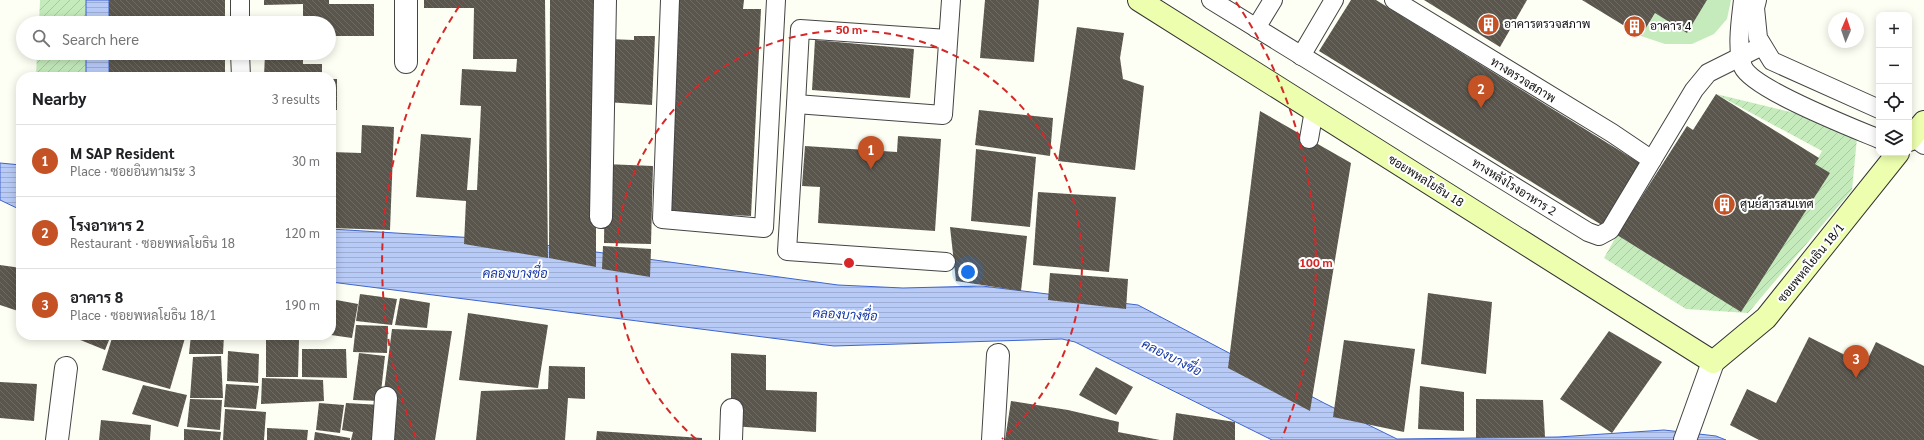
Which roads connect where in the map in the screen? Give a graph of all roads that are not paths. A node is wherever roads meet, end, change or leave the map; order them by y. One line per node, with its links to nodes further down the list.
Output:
1 (240, 0): 14 (lane)
2 (406, 0): 21 (street)
3 (605, 0): 30 (street)
4 (670, 0): 5 (lane)
5 (776, 0)
6 (951, 0): 16 (lane)
7 (1139, 0): 25 (street, ซอยพหลโยธิน 18)
8 (1211, 0): 15 (lane, ทางหลังโรงอาหาร 2)
9 (1273, 0): 15 (lane)
10 (1334, 0): 18 (lane)
11 (1394, 0): 29 (lane, ทางตรวจสภาพ)
12 (1744, 0): 19 (lane)
13 (1757, 0): 17 (lane)
14 (240, 16)
15 (1256, 28): 18 (lane, ทางหลังโรงอาหาร 2)
16 (948, 39): 23 (lane); 23 (lane)
17 (1762, 46): 19 (lane, ทางหลังโรงอาหาร 2); 24 (lane)
18 (1301, 56): 29 (lane, ทางหลังโรงอาหาร 2)
19 (1741, 56): 26 (lane); 29 (lane, ทางหลังโรงอาหาร 2)
20 (240, 60): 22 (lane)
21 (406, 62)
22 (240, 72)
23 (796, 104): 31 (lane)
24 (1876, 108)
25 (1314, 110): 27 (lane); 33 (street, ซอยพหลโยธิน 18)
26 (1876, 138)
27 (1309, 139)
28 (1896, 156): 33 (street, ซอยพหลโยธิน 18/1)
29 (1652, 160)
30 (601, 216)
31 (946, 262)
32 (998, 356): 41 (street)
33 (1713, 362): 37 (street)
34 (66, 368): 38 (street)
35 (386, 398): 39 (street)
36 (732, 410): 40 (street)
37 (1686, 437)
38 (57, 440)
39 (383, 440)
40 (731, 440)
41 (993, 440)

